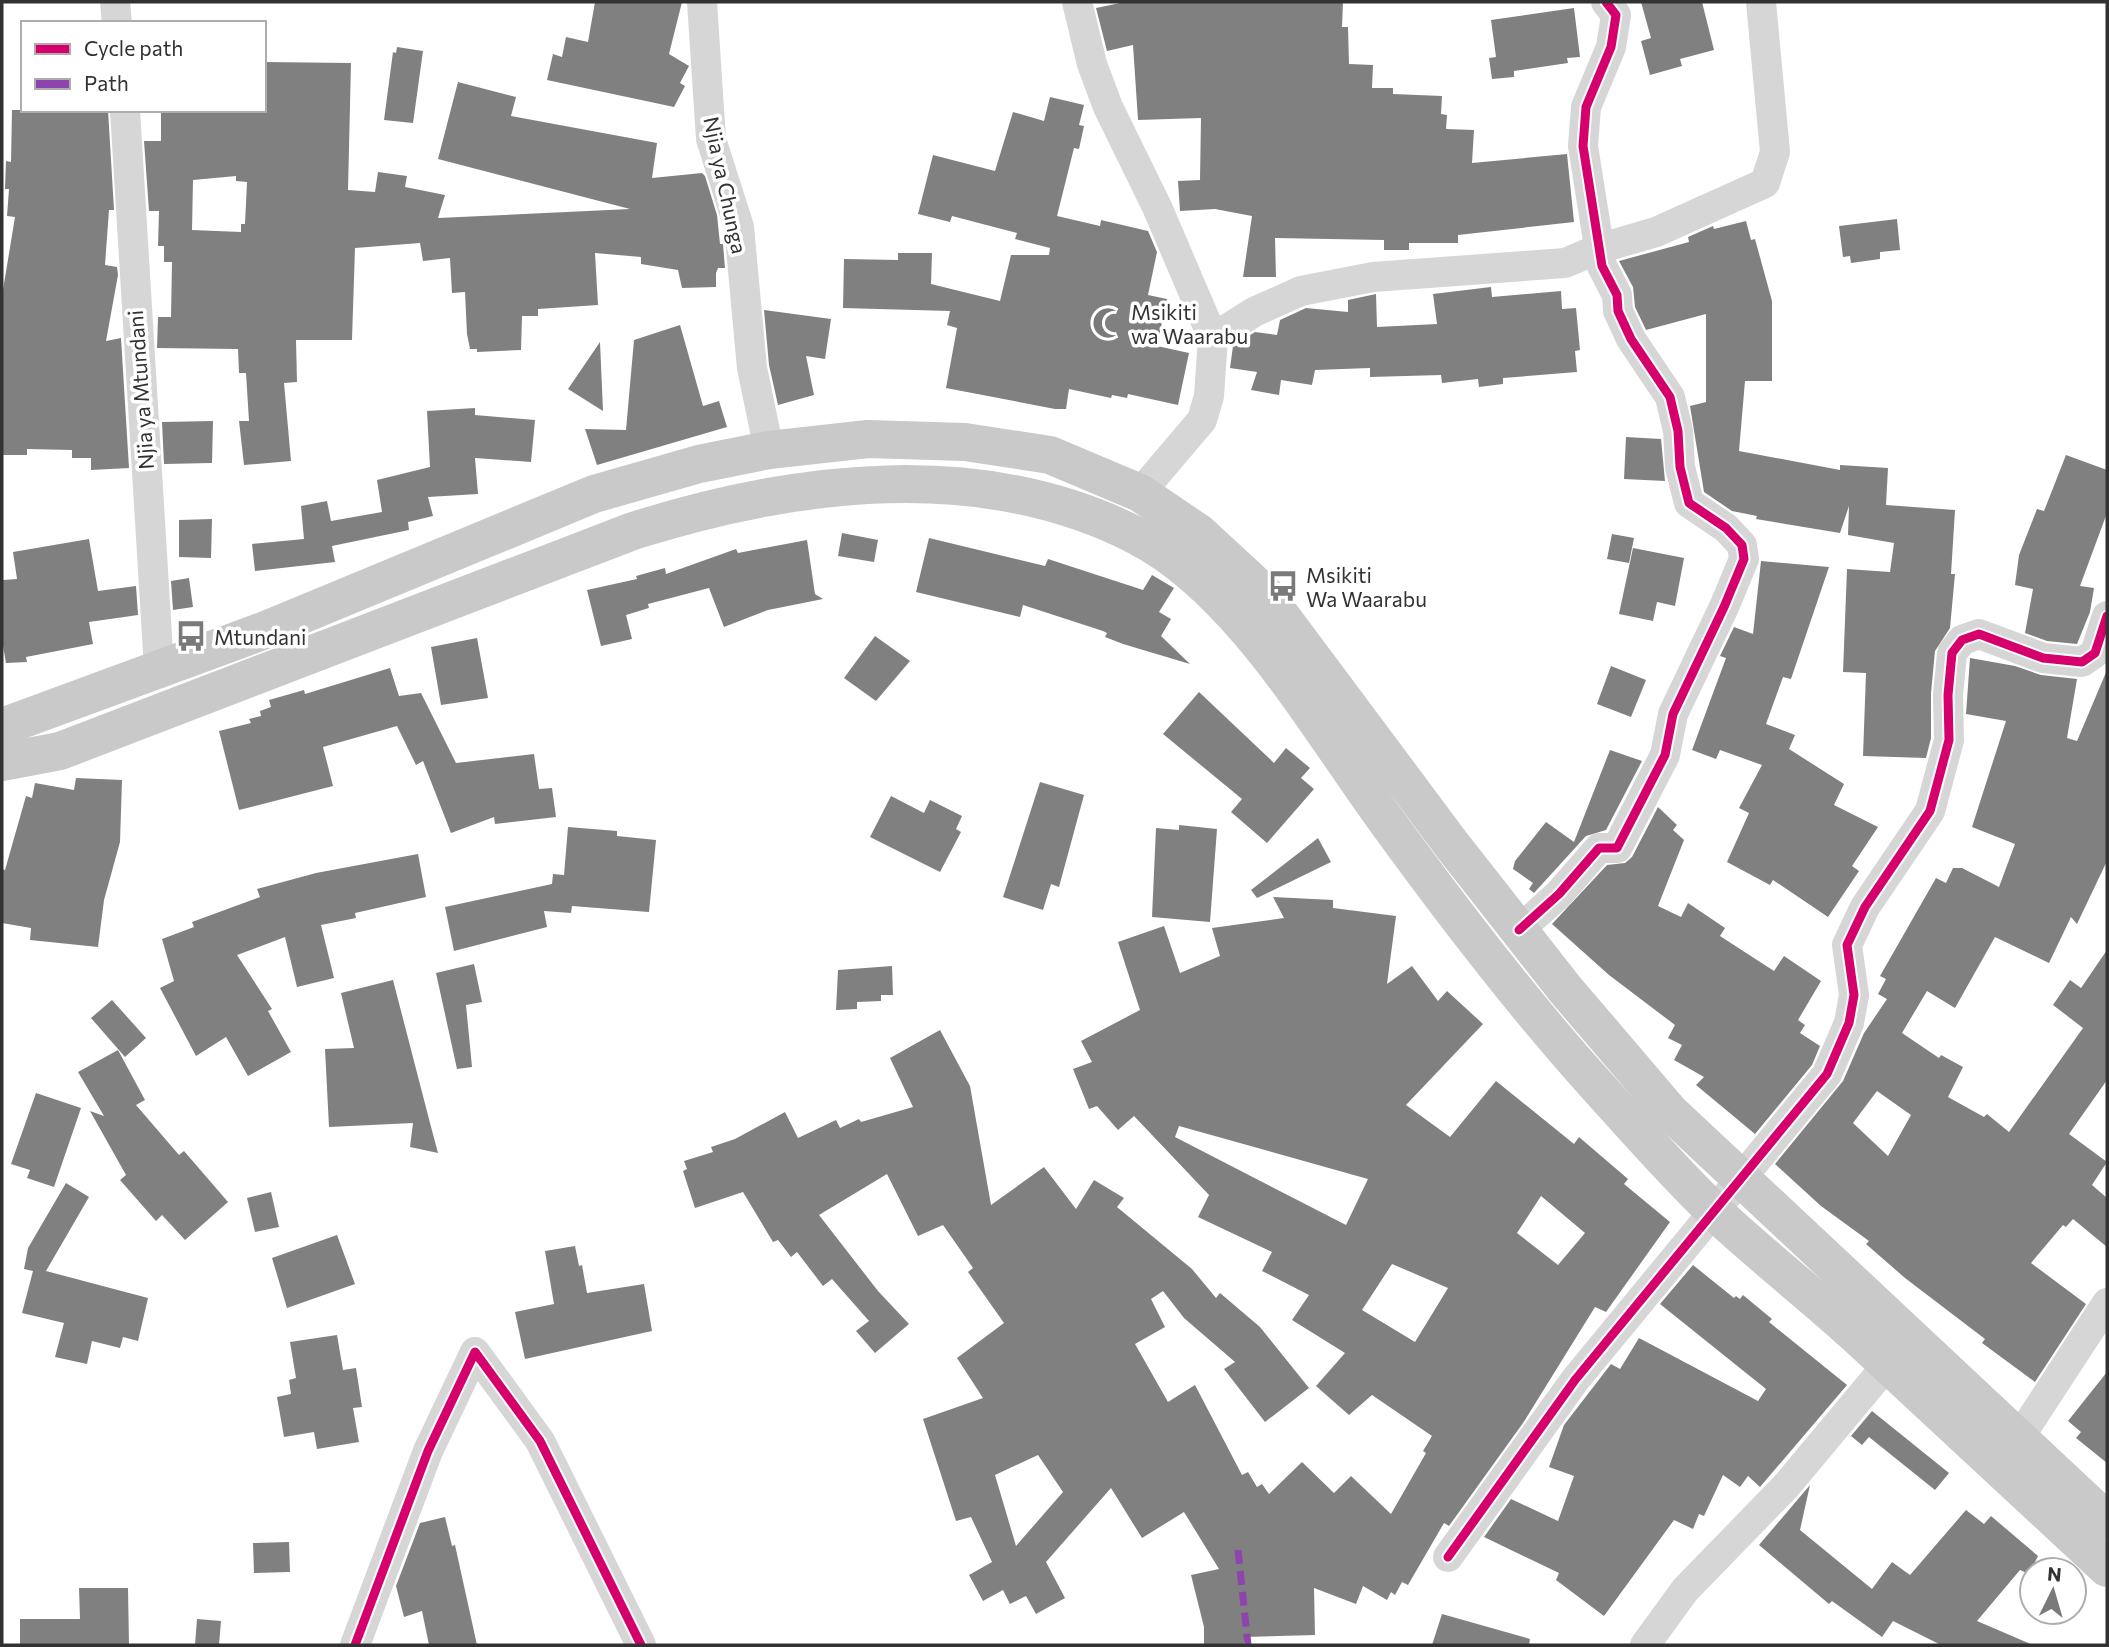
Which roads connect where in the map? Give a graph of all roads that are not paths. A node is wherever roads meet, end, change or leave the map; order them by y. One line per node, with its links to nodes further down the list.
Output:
1 (115, 2): 6 (street)
2 (702, 2): 10 (street, Njia ya Chunga)
3 (1077, 2): 9 (street)
4 (1606, 2): 8 (street)
5 (1761, 2): 8 (street)
6 (117, 21)
7 (125, 112): 13 (street, Njia ya Mtundani)
8 (1598, 249): 9 (street); 16 (street)
9 (1213, 338): 11 (street)
10 (769, 450): 11 (main road); 13 (main road)
11 (1140, 493): 16 (main road)
12 (2107, 616): 17 (street)
13 (159, 669): 14 (main road)
14 (2, 727)
15 (2, 762): 18 (main road)
16 (1519, 930): 17 (main road)
17 (1742, 1180): 18 (street); 21 (main road)
18 (1715, 1212): 20 (main road); 23 (street)
19 (2107, 1303): 21 (street)
20 (1887, 1365): 24 (main road); 27 (street)
21 (2019, 1438): 22 (main road)
22 (2107, 1521)
23 (1448, 1558)
24 (2107, 1568)
25 (355, 1645): 26 (street)
26 (641, 1645)
27 (1645, 1645)

